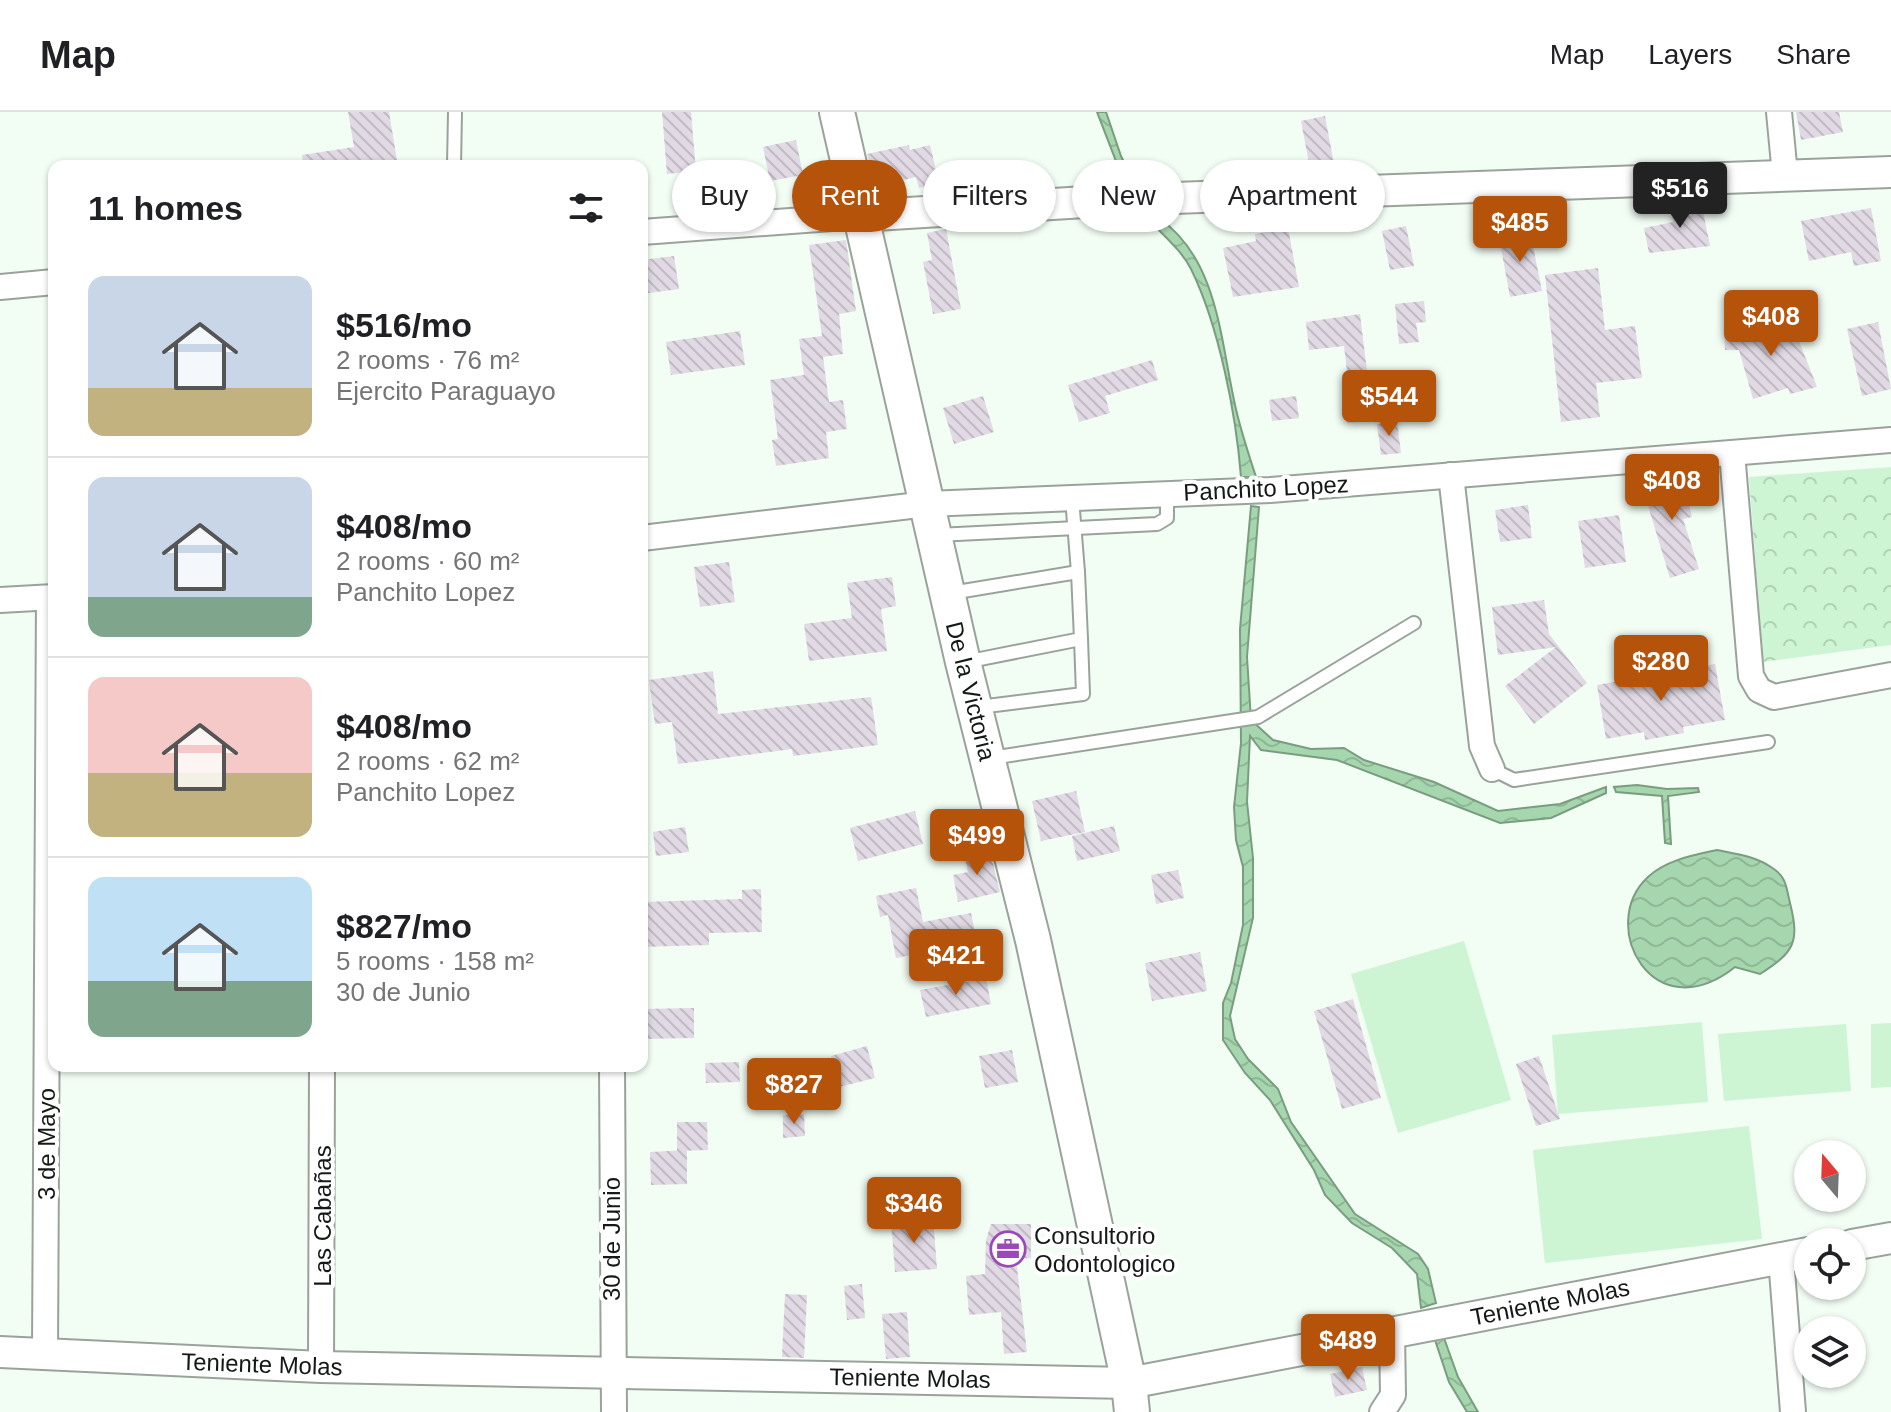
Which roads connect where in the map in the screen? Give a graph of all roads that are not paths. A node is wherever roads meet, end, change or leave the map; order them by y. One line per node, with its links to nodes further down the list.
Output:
1 (455, 112): 4 (lane)
2 (837, 112): 5 (main road, De la Victoria)
3 (1779, 112): 7 (street)
4 (454, 160)
5 (847, 160)
6 (1891, 172): 7 (street)
7 (1785, 175): 8 (street)
8 (907, 213)
9 (792, 221): 10 (street)
10 (648, 232)
11 (863, 232): 19 (main road, De la Victoria)
12 (48, 283): 13 (street)
13 (0, 287)
14 (1891, 440): 15 (street, Panchito Lopez)
15 (1732, 453): 16 (street, Panchito Lopez); 29 (street)
16 (1451, 475): 17 (street, Panchito Lopez); 33 (street)
17 (1167, 494): 18 (street, Panchito Lopez); 20 (lane)
18 (1072, 498): 19 (street, Panchito Lopez); 20 (lane)
19 (930, 520): 20 (lane); 21 (street, Panchito Lopez); 23 (main road, De la Victoria)
20 (1074, 527): 22 (lane)
21 (648, 538)
22 (1078, 572): 23 (lane); 27 (lane)
23 (948, 594): 28 (main road, De la Victoria)
24 (48, 598): 25 (street)
25 (0, 600)
26 (1414, 623): 32 (lane)
27 (1081, 639): 28 (lane); 30 (lane)
28 (963, 662): 30 (main road, De la Victoria)
29 (1891, 675)
30 (975, 707): 32 (main road, De la Victoria)
31 (1768, 742): 33 (lane)
32 (988, 759): 45 (main road, De la Victoria)
33 (1492, 769)
34 (48, 1030): 42 (street, 3 de Mayo)
35 (322, 1072): 43 (street, Las Cabañas)
36 (612, 1072): 44 (street, 30 de Junio)
37 (1891, 1238): 38 (street)
38 (1866, 1242)
39 (1794, 1256): 40 (street, Teniente Molas); 48 (street)
40 (1392, 1333): 45 (street, Teniente Molas); 47 (street)
41 (0, 1352): 42 (street, Teniente Molas)
42 (45, 1354): 43 (street, Teniente Molas)
43 (321, 1367): 44 (street, Teniente Molas)
44 (611, 1372): 45 (street, Teniente Molas); 46 (street, 30 de Junio)
45 (1130, 1397)
46 (614, 1412)
47 (1382, 1412)
48 (1793, 1412)

